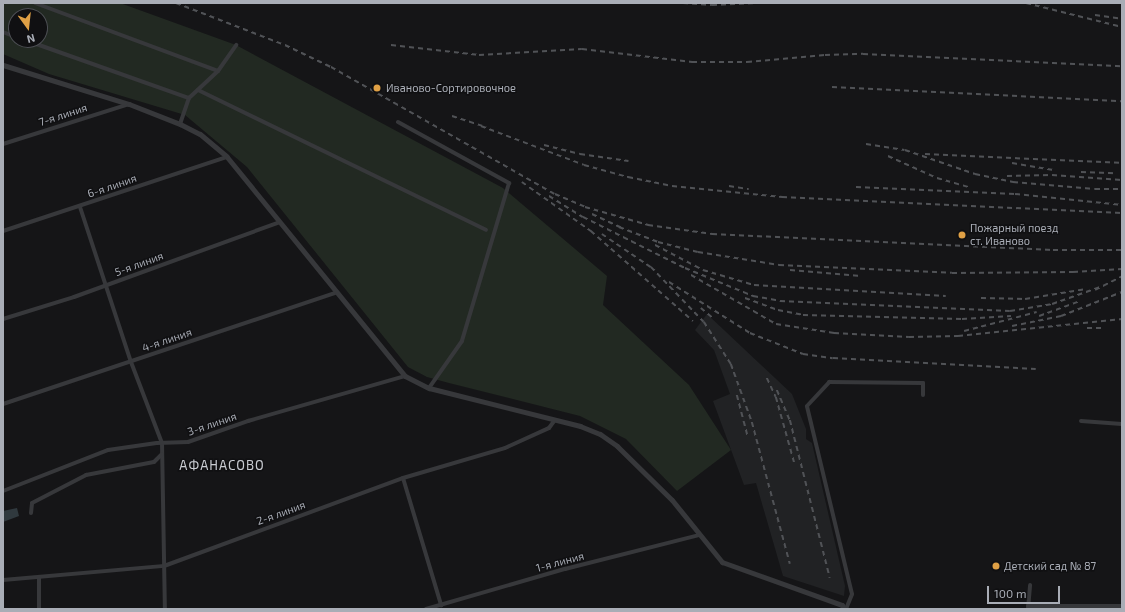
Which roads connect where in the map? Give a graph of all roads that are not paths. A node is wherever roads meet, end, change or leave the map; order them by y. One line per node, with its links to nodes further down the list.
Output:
1 (35, 3): 5 (street)
2 (236, 45): 5 (street)
3 (48, 48): 7 (street)
4 (3, 66): 8 (street)
5 (218, 71): 6 (street)
6 (198, 90): 7 (street); 15 (street)
7 (189, 98): 10 (street)
8 (129, 104): 10 (street); 11 (street, 7-я линия)
9 (398, 122): 22 (street)
10 (180, 124): 12 (street)
11 (3, 144)
12 (227, 157): 13 (street, 6-я линия); 14 (street)
13 (80, 207): 16 (street, 6-я линия); 17 (street)
14 (280, 222): 17 (street, 5-я линия); 18 (street)
15 (486, 230)
16 (3, 231)
17 (107, 285): 19 (street, 5-я линия); 20 (street)
18 (337, 292): 20 (street, 4-я линия); 21 (street)
19 (3, 319)
20 (131, 362): 24 (street, 4-я линия); 28 (street)
21 (405, 376): 22 (street); 28 (street, 3-я линия)
22 (429, 388): 25 (street)
23 (923, 395): 44 (street)
24 (3, 404)
25 (554, 421): 30 (street, 2-я линия); 33 (street)
26 (1081, 421): 27 (street)
27 (1122, 424)
28 (162, 443): 29 (street); 31 (street, 3-я линия)
29 (162, 454): 32 (street); 34 (street)
30 (403, 478): 34 (street, 2-я линия); 38 (street)
31 (3, 491)
32 (31, 514)
33 (699, 535): 38 (street, 1-я линия); 44 (street)
34 (164, 566): 35 (street, 2-я линия); 42 (street)
35 (38, 577): 36 (street, 2-я линия); 41 (street)
36 (3, 580)
37 (1030, 585): 40 (street)
38 (441, 604): 43 (street, 1-я линия)
39 (1122, 606): 40 (street)
40 (1028, 608)
41 (39, 609)
42 (165, 609)
43 (426, 609)
44 (845, 609)

